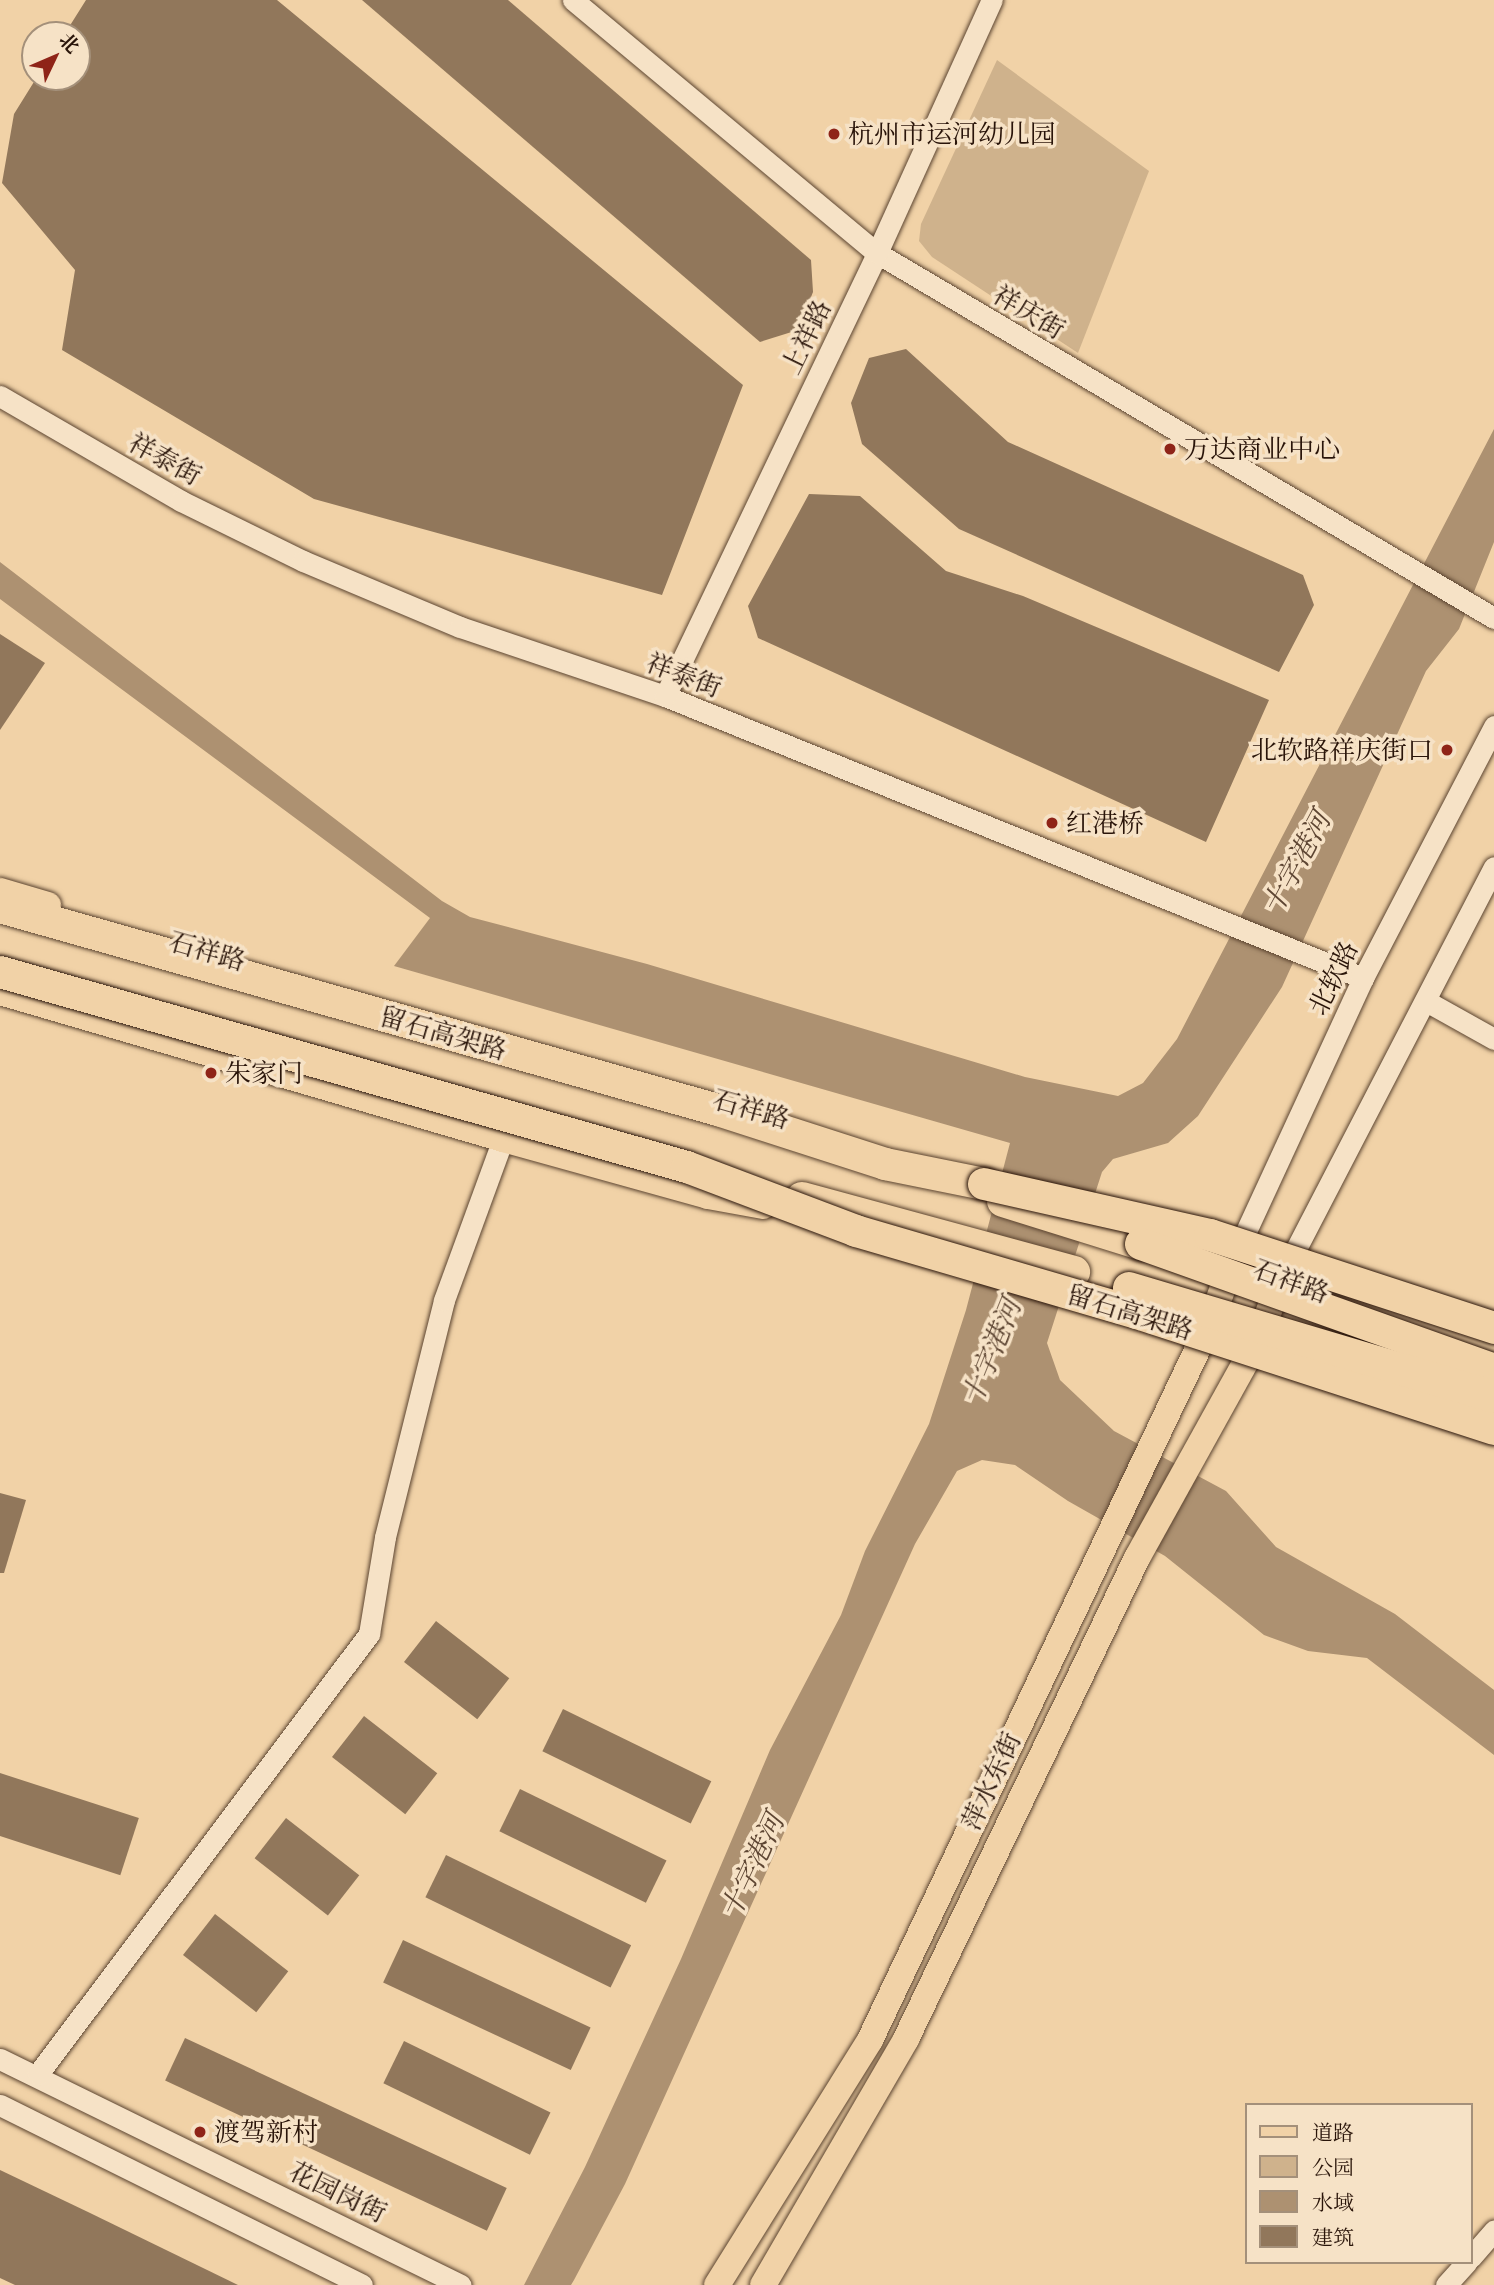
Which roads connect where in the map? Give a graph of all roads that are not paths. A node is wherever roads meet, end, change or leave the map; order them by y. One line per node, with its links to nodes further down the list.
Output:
1 (573, 0): 3 (street, 祥庆街)
2 (992, 0): 3 (street, 上祥路)
3 (877, 253): 5 (street, 祥庆街); 6 (street, 上祥路)
4 (0, 396): 6 (street, 祥泰街)
5 (1494, 617)
6 (665, 696): 12 (street, 祥泰街)
7 (1494, 726): 12 (street, 北软路)
8 (1494, 867): 14 (street)
9 (0, 891): 19 (main road, 石祥路, bridge)
10 (0, 907): 17 (highway, 留石高架路)
11 (0, 972): 18 (highway, 留石高架路, bridge)
12 (1363, 978): 19 (street, 北软路)
13 (0, 992): 16 (main road)
14 (1426, 1001): 15 (street); 20 (street)
15 (1494, 1039)
16 (503, 1139): 21 (main road); 30 (street)
17 (885, 1164): 22 (highway, 留石高架路, bridge); 25 (highway, 留石高架路, bridge)
18 (687, 1167): 26 (highway, 留石高架路, bridge); 28 (highway, 留石高架路, bridge)
19 (1233, 1260): 20 (main road, 石祥路); 21 (main road, 萍水东街)
20 (1281, 1278): 23 (main road, 萍水东街); 24 (main road, 石祥路)
21 (1210, 1323): 23 (main road); 37 (main road, 萍水东街)
22 (1494, 1328)
23 (1259, 1338): 27 (main road); 38 (main road, 萍水东街)
24 (1494, 1352)
25 (1494, 1370)
26 (1494, 1397)
27 (1494, 1413)
28 (1494, 1429)
29 (0, 2059): 30 (street, 花园岗街)
30 (38, 2074): 36 (street, 花园岗街)
31 (0, 2105): 35 (street)
32 (1494, 2231): 33 (street)
33 (1473, 2255)
34 (1465, 2264): 39 (street)
35 (362, 2285)
36 (461, 2285)
37 (717, 2285)
38 (763, 2285)
39 (1447, 2285)

